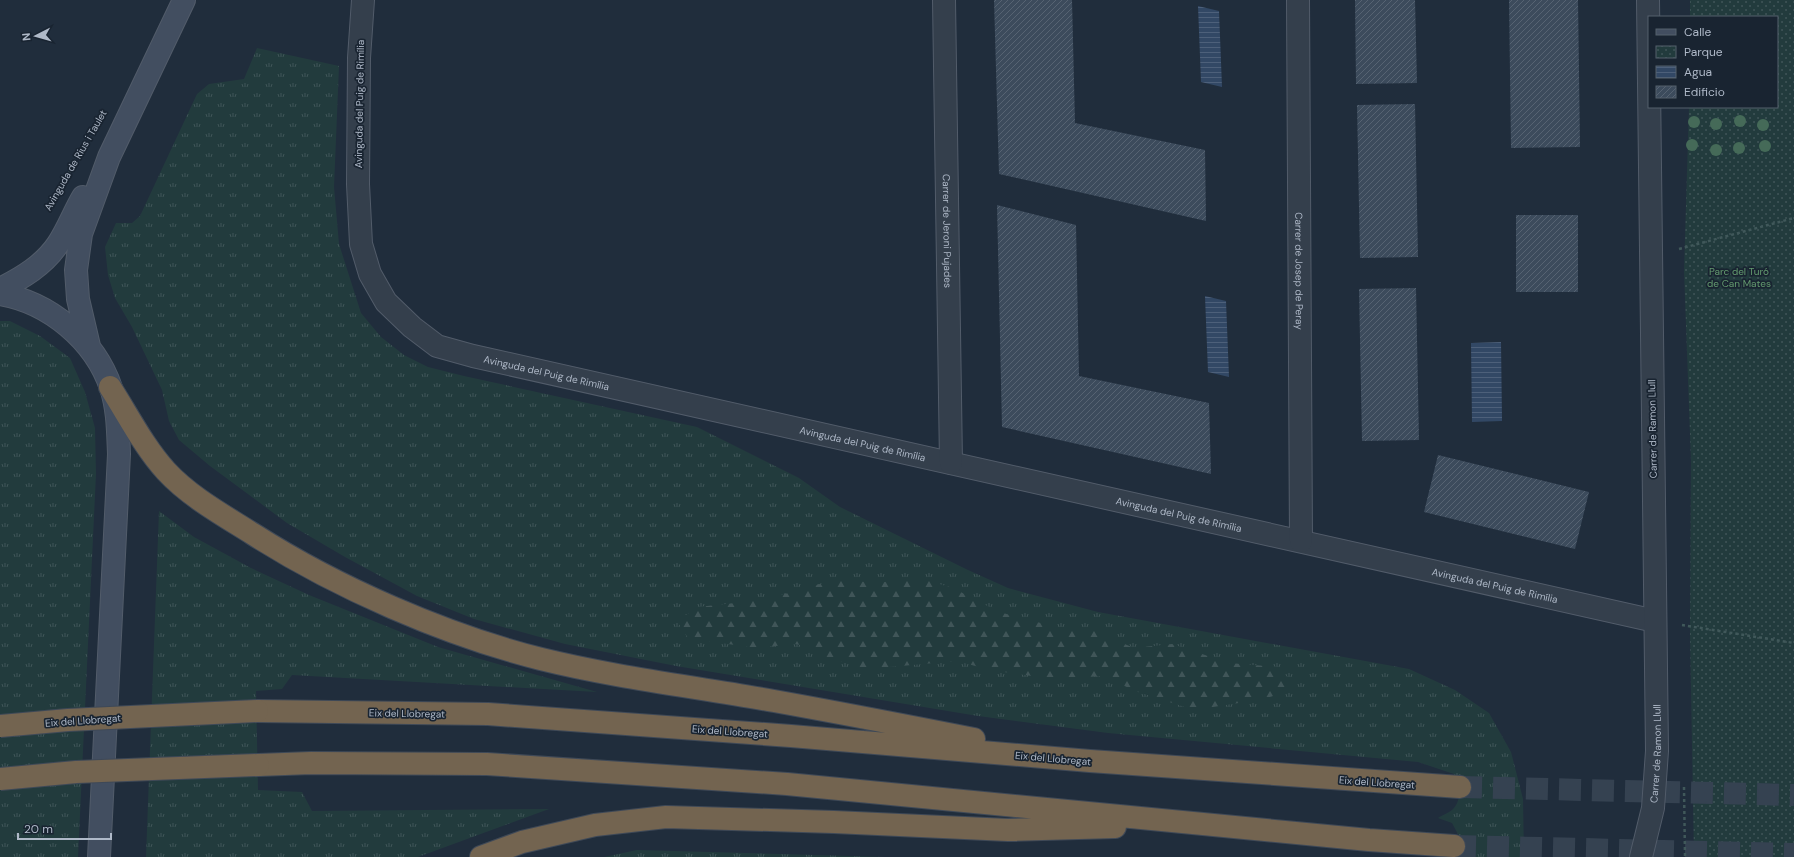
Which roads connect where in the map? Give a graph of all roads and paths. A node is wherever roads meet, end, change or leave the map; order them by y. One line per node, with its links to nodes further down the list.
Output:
1 (184, 0): 9 (main road)
2 (364, 0): 17 (street, Avinguda del Puig de Rimília)
3 (944, 0): 17 (street, Carrer de Jeroni Pujades)
4 (1298, 0): 18 (street, Carrer de Josep de Peray)
5 (1648, 0): 6 (street, Carrer de Ramon Llull)
6 (1648, 16)
7 (1649, 108): 12 (street, Carrer de Ramon Llull)
8 (79, 156): 10 (path, Avinguda de Rius i Taulet)
9 (109, 157): 13 (main road); 15 (main road)
10 (68, 175)
11 (1794, 218): 12 (path)
12 (1650, 263): 19 (street, Carrer de Ramon Llull)
13 (0, 289)
14 (0, 294): 15 (main road)
15 (88, 346): 16 (main road)
16 (110, 386): 22 (highway); 27 (main road)
17 (951, 462): 18 (street, Avinguda del Puig de Rimília)
18 (1301, 542): 19 (street, Avinguda del Puig de Rimília)
19 (1655, 621): 20 (path); 29 (street, Carrer de Ramon Llull)
20 (1794, 643)
21 (0, 726): 22 (highway, Eix del Llobregat, bridge)
22 (1090, 761): 24 (highway, Eix del Llobregat)
23 (0, 779): 25 (highway, bridge)
24 (1460, 788)
25 (1202, 824): 26 (highway); 28 (highway)
26 (1454, 846)
27 (99, 857)
28 (481, 857)
29 (1640, 857)

